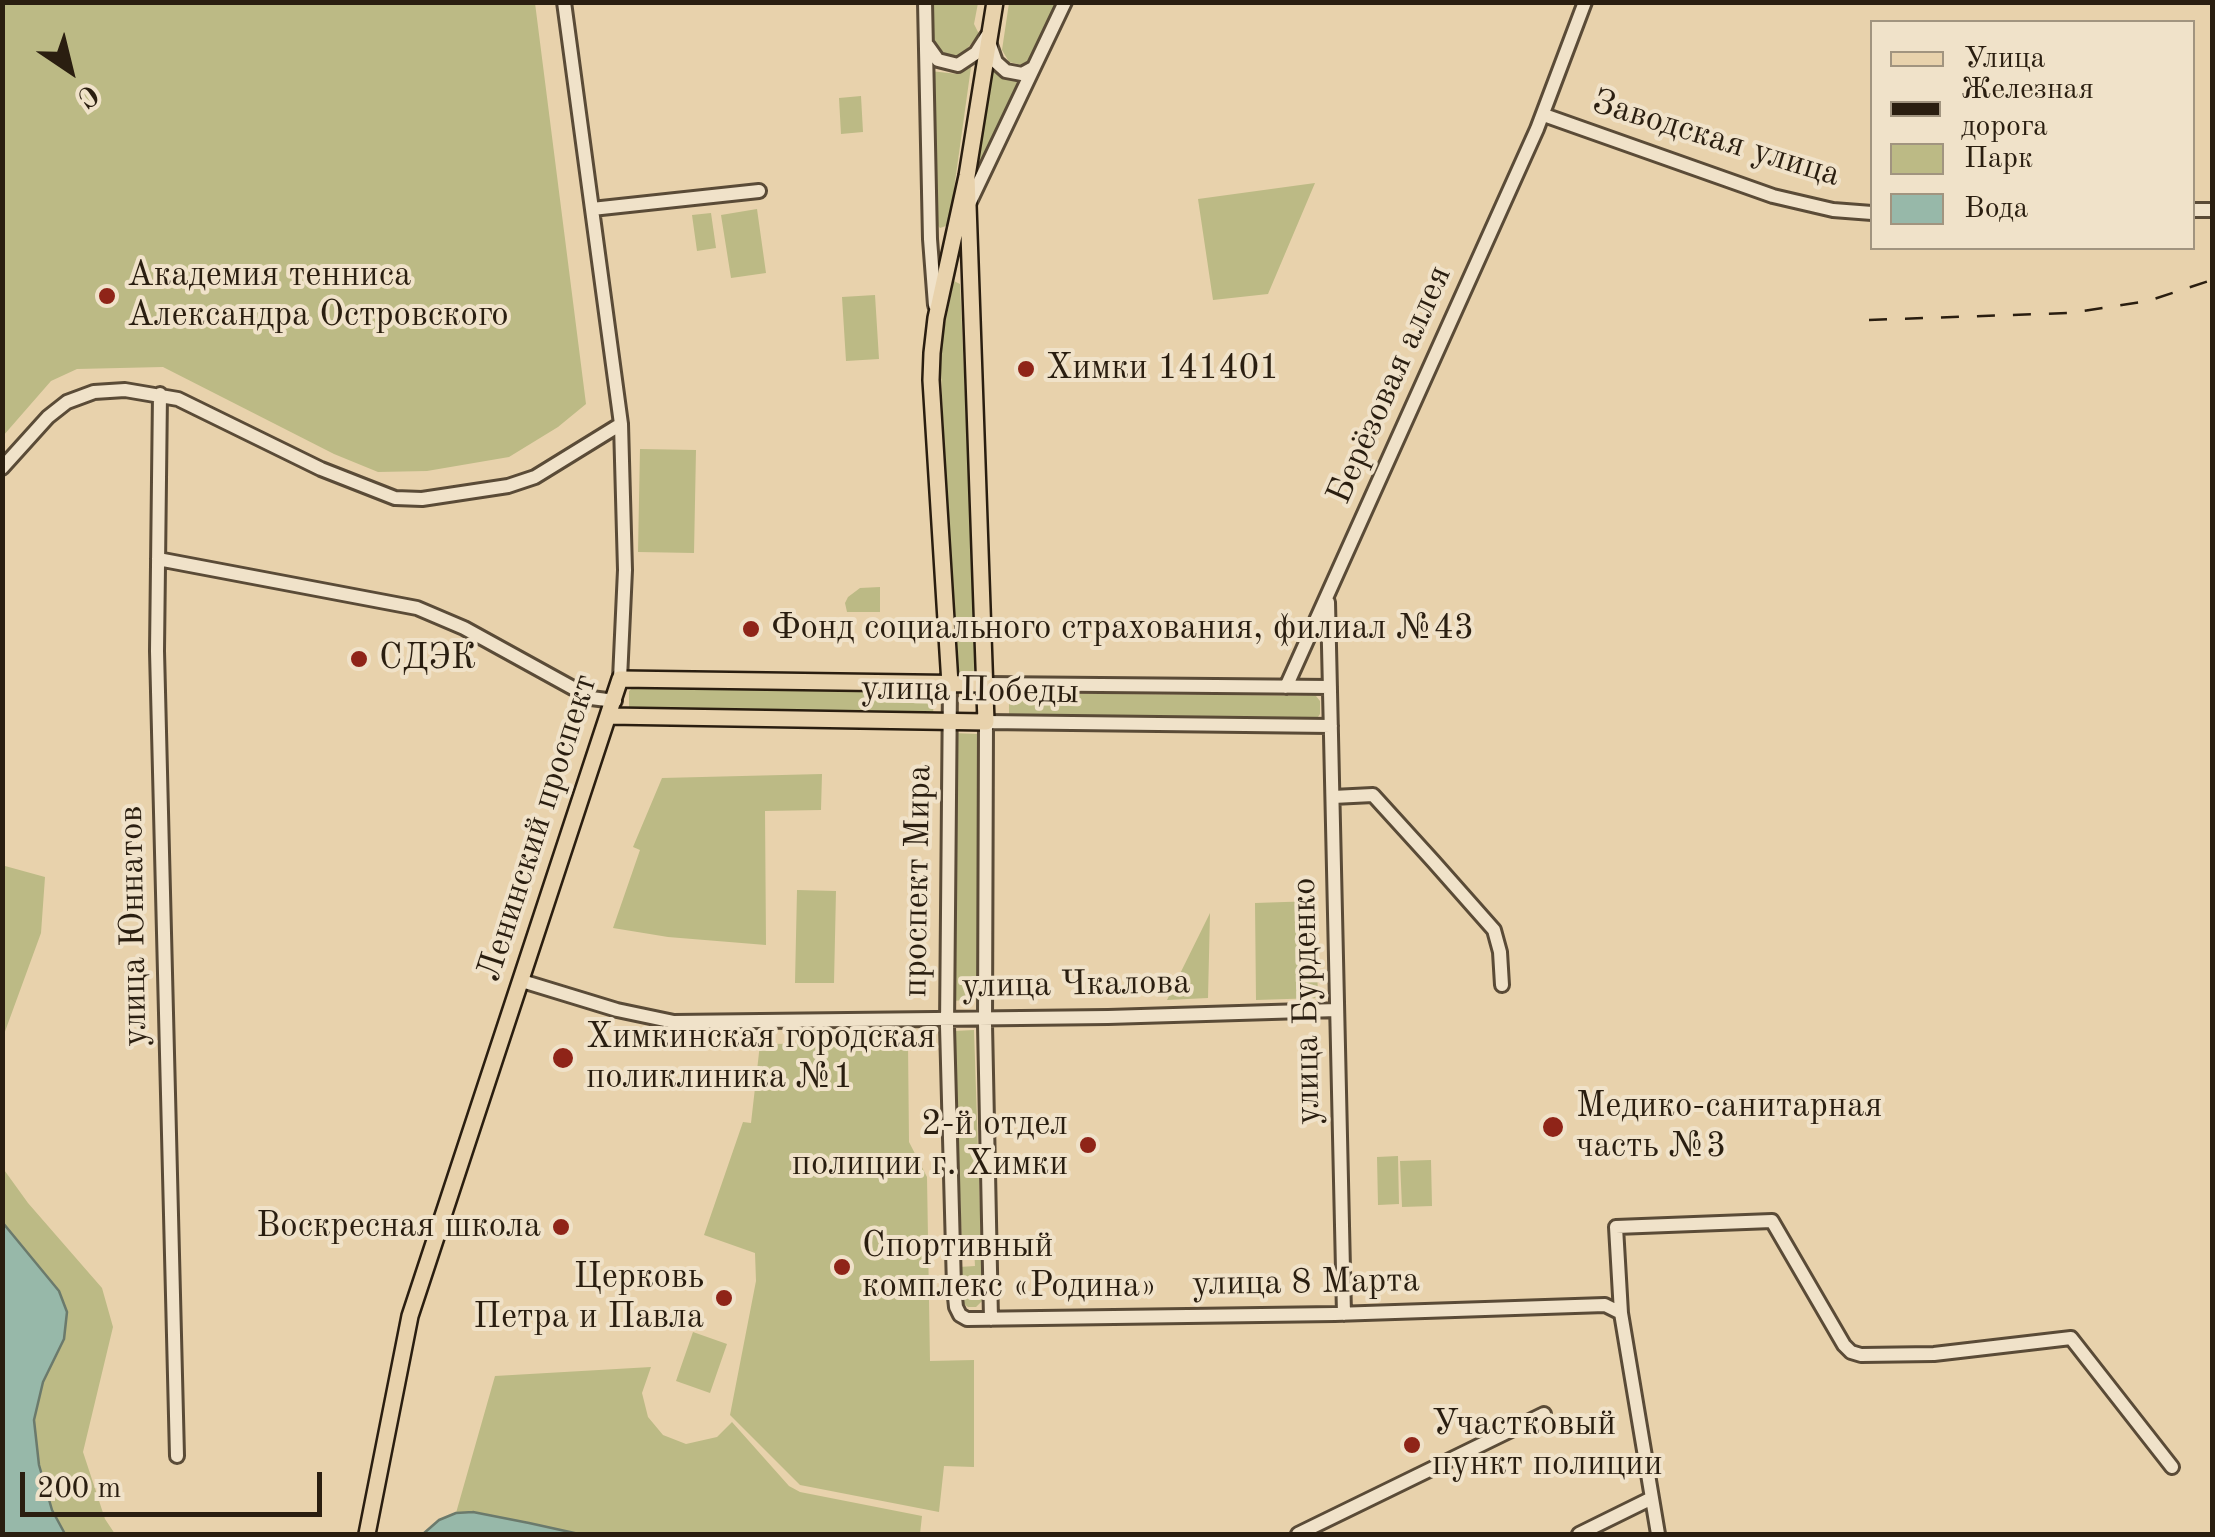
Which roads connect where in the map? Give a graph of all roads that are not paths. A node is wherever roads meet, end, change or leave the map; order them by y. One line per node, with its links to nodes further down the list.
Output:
1 (564, 2): 13 (street, Ленинский проспект)
2 (925, 2): 7 (street)
3 (994, 2): 6 (main road, проспект Мира)
4 (1065, 2): 8 (street)
5 (1586, 2): 9 (street, Берёзовая аллея)
6 (990, 27): 7 (street); 8 (street); 10 (main road, проспект Мира)
7 (926, 34): 15 (street)
8 (1035, 66): 12 (street)
9 (1544, 115): 14 (street, Заводская улица); 20 (street, Берёзовая аллея)
10 (966, 176): 12 (main road, проспект Мира); 15 (main road, проспект Мира)
11 (758, 191): 13 (street)
12 (967, 208): 23 (main road, проспект Мира)
13 (592, 209): 17 (street, Ленинский проспект)
14 (1870, 213)
15 (936, 318): 22 (main road, проспект Мира)
16 (160, 394): 17 (street); 18 (street); 19 (street, улица Юннатов)
17 (621, 424): 21 (street, Ленинский проспект)
18 (2, 468)
19 (158, 559): 26 (street); 40 (street, улица Юннатов)
20 (1328, 596): 24 (street); 25 (street, Берёзовая аллея)
21 (620, 679): 22 (main road, улица Победы); 26 (main road, Ленинский проспект)
22 (950, 684): 23 (main road, улица Победы); 27 (street, проспект Мира)
23 (986, 684): 24 (street, улица Победы); 28 (main road, проспект Мира)
24 (1286, 687): 25 (street, улица Победы)
25 (1330, 688): 29 (street, улица Бурденко)
26 (612, 708): 27 (main road, улица Победы); 31 (main road, Ленинский проспект)
27 (949, 721): 28 (main road, улица Победы); 34 (street, проспект Мира)
28 (986, 722): 29 (street, улица Победы); 35 (street, проспект Мира)
29 (1331, 726): 30 (street, улица Бурденко)
30 (1333, 797): 32 (street); 33 (street, улица Бурденко)
31 (522, 981): 34 (street, улица Чкалова); 43 (main road, Ленинский проспект)
32 (1502, 985)
33 (1337, 1010): 35 (street, улица Чкалова); 37 (street, улица Бурденко)
34 (947, 1016): 35 (street, улица Чкалова); 38 (street, проспект Мира)
35 (985, 1016): 38 (street, проспект Мира)
36 (1621, 1313): 37 (street, улица 8 Марта); 41 (street); 42 (street)
37 (1344, 1314): 38 (street, улица 8 Марта)
38 (991, 1318)
39 (1544, 1414): 44 (street)
40 (177, 1456)
41 (2172, 1466)
42 (1652, 1498): 45 (street); 46 (street)
43 (367, 1534)
44 (1298, 1534)
45 (1579, 1534)
46 (1658, 1534)

